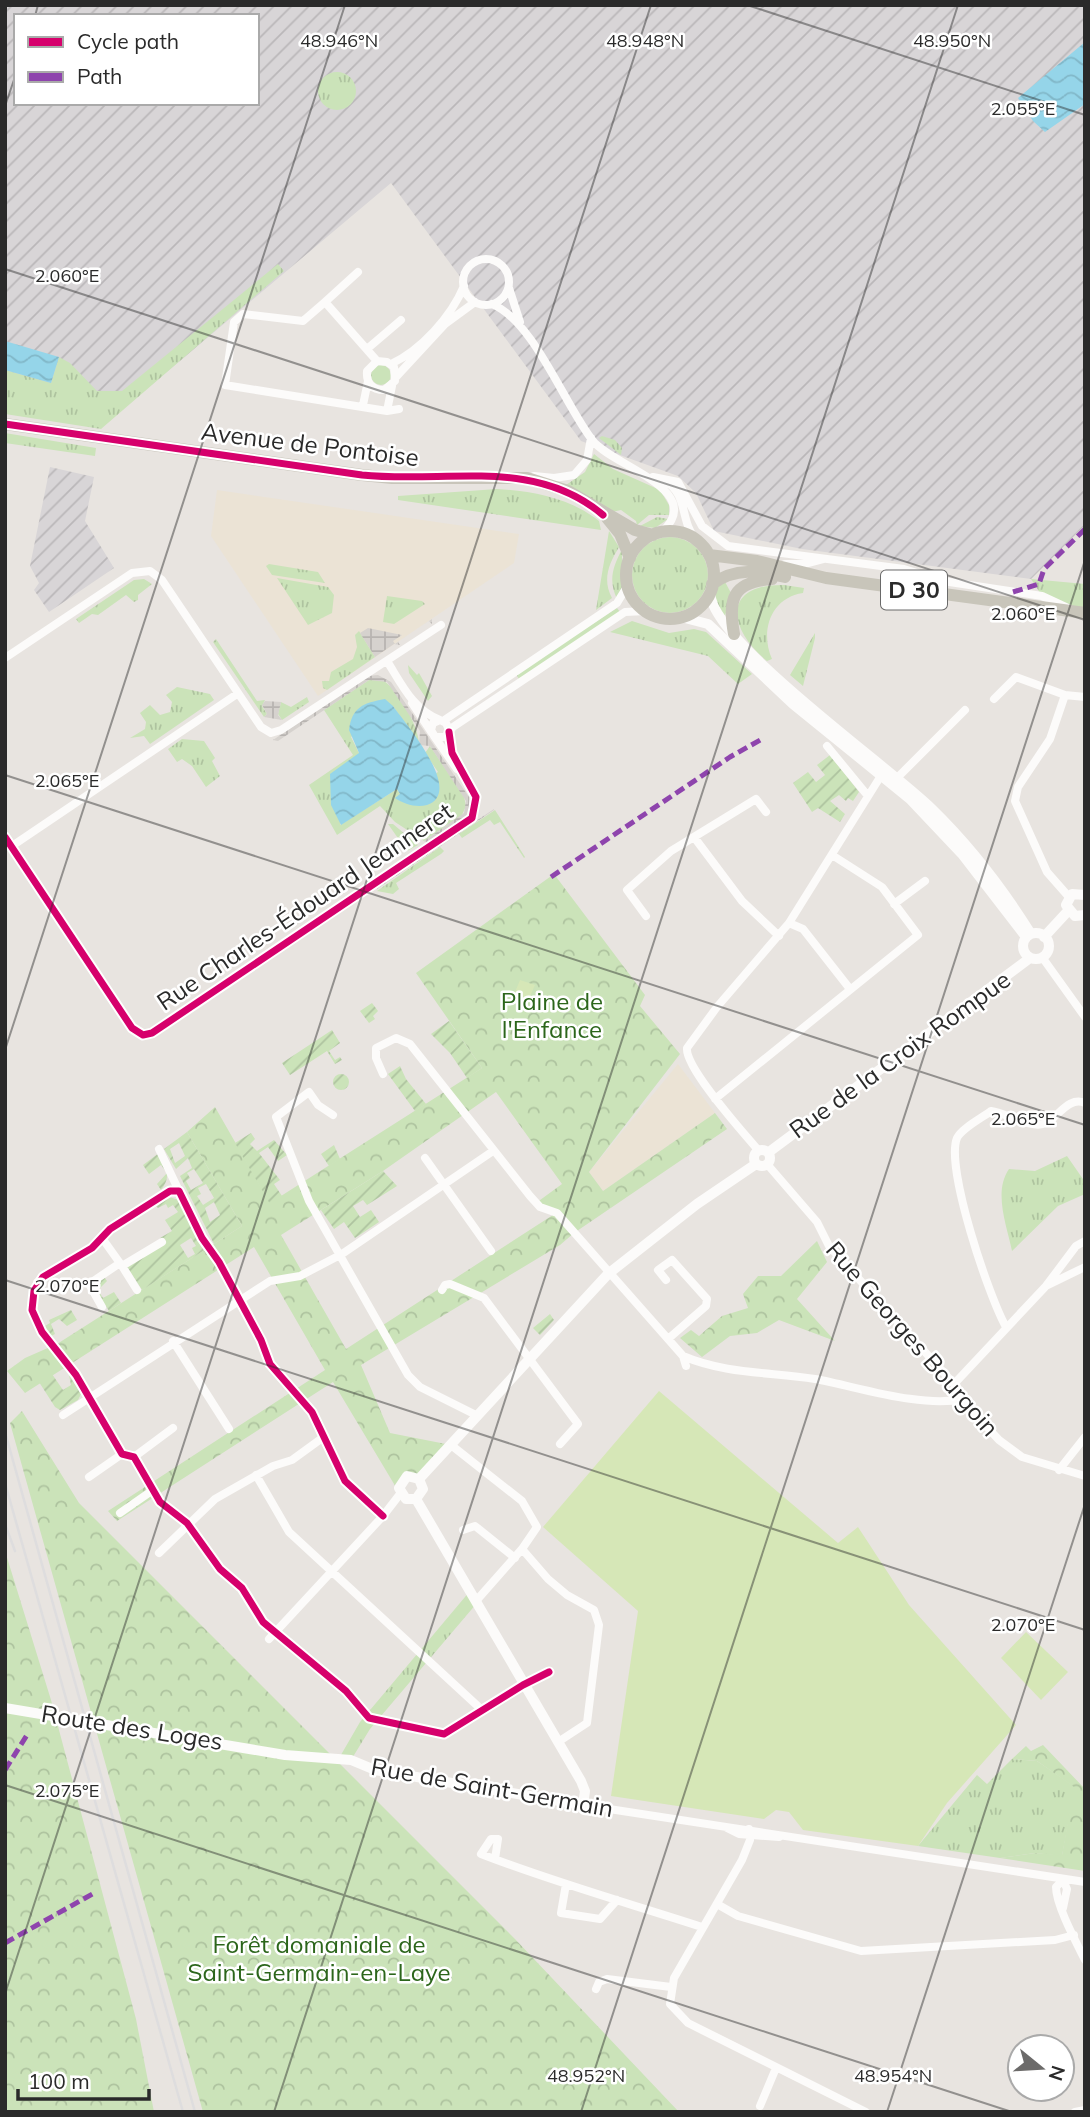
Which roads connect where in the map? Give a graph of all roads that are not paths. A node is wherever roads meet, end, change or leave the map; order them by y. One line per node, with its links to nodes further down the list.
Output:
1 (358, 272): 4 (street)
2 (509, 285): 3 (street); 6 (street); 8 (street)
3 (464, 286): 5 (street); 11 (street)
4 (325, 302): 9 (street); 14 (street)
5 (475, 302): 6 (street); 13 (street)
6 (492, 304): 8 (street)
7 (401, 320): 9 (street)
8 (523, 331): 18 (street)
9 (367, 349): 10 (street)
10 (377, 361): 11 (street); 12 (street)
11 (391, 364): 13 (street)
12 (368, 381): 13 (street); 14 (street)
13 (394, 381): 16 (street)
14 (363, 405): 16 (street)
15 (399, 409): 16 (street)
16 (387, 411)
17 (5, 424): 21 (main road, Avenue de Pontoise)
18 (591, 438): 19 (street); 21 (street)
19 (634, 471): 20 (street); 23 (street)
20 (653, 477): 24 (street); 27 (street)
21 (527, 478): 22 (main road, Avenue de Pontoise)
22 (579, 496): 23 (main road, Avenue de Pontoise); 26 (main road, Avenue de Pontoise)
23 (657, 533): 24 (main road); 26 (main road)
24 (696, 540): 25 (main road)
25 (709, 555): 28 (main road, D 30); 32 (main road)
26 (630, 558): 31 (main road)
27 (826, 558): 28 (street); 34 (street)
28 (763, 563): 30 (main road, D 30)
29 (788, 578): 30 (main road, D 30); 32 (main road, D 30); 37 (main road)
30 (826, 579): 34 (main road, D 30)
31 (628, 585): 33 (main road); 47 (street)
32 (711, 588): 35 (main road); 37 (street)
33 (646, 611): 35 (main road); 48 (street)
34 (1080, 612)
35 (681, 617): 46 (street)
36 (441, 625): 39 (street)
37 (734, 634): 46 (street)
38 (5, 658): 40 (street)
39 (387, 661): 40 (street); 41 (street)
40 (237, 694): 58 (street)
41 (408, 694): 47 (street); 49 (street, Rue Charles-Édouard Jeanneret)
42 (1065, 695): 43 (street); 44 (street); 62 (street)
43 (1085, 697)
44 (994, 699)
45 (965, 710): 53 (street)
46 (807, 712): 51 (street); 51 (street)
47 (442, 721): 48 (street); 49 (street)
48 (449, 731): 49 (street); 52 (street, Rue Charles-Édouard Jeanneret)
49 (433, 735): 52 (street, Rue Charles-Édouard Jeanneret)
50 (827, 746): 54 (street)
51 (885, 771): 53 (street); 54 (street); 69 (street)
52 (462, 774): 58 (street, Rue Charles-Édouard Jeanneret)
53 (898, 777): 69 (street)
54 (868, 796): 59 (street)
55 (766, 812): 57 (street)
56 (5, 836): 58 (street, Rue Charles-Édouard Jeanneret)
57 (694, 837): 66 (street); 68 (street)
58 (12, 846)
59 (832, 855): 63 (street); 67 (street)
60 (925, 881): 63 (street)
61 (1084, 894): 62 (street)
62 (1069, 897): 64 (street)
63 (894, 904): 73 (street)
64 (1068, 911): 65 (street); 70 (street)
65 (1085, 915)
66 (646, 916)
67 (789, 923): 68 (street); 73 (street)
68 (779, 936): 76 (street)
69 (1029, 936): 70 (street); 72 (street)
70 (1044, 937): 71 (street)
71 (1042, 957): 72 (street); 74 (street)
72 (1030, 958): 82 (street, Rue de la Croix Rompue)
73 (850, 989): 76 (street)
74 (1085, 1017)
75 (383, 1074): 81 (street)
76 (715, 1099): 80 (street)
77 (1085, 1103): 101 (street)
78 (333, 1115): 91 (street)
79 (159, 1149): 86 (street)
80 (758, 1150): 82 (street); 84 (street)
81 (493, 1151): 85 (street); 94 (street)
82 (769, 1152): 84 (street)
83 (425, 1158): 85 (street)
84 (762, 1164): 94 (street); 107 (street, Rue Georges Bourgoin)
85 (445, 1185): 90 (street); 91 (street)
86 (179, 1191): 87 (street); 99 (street)
87 (102, 1238): 92 (street); 108 (street)
88 (1085, 1241): 96 (street)
89 (162, 1242): 92 (street)
90 (491, 1251)
91 (342, 1254): 99 (street); 111 (street)
92 (121, 1265): 97 (street); 100 (street)
93 (1085, 1267): 96 (street)
94 (608, 1274): 102 (street); 105 (street)
95 (666, 1280): 102 (street)
96 (1046, 1286): 101 (street)
97 (137, 1290)
98 (442, 1290): 105 (street)
99 (241, 1301): 103 (street); 114 (street)
100 (102, 1307)
101 (1006, 1328): 107 (street)
102 (668, 1339): 104 (street)
103 (173, 1341): 108 (street); 113 (street)
104 (682, 1356): 106 (street); 109 (street)
105 (530, 1359): 111 (street); 116 (street)
106 (687, 1366)
107 (954, 1384): 109 (street, Rue Georges Bourgoin)
108 (89, 1395): 110 (street); 118 (street)
109 (964, 1399): 120 (street, Rue Georges Bourgoin)
110 (63, 1415)
111 (478, 1416): 117 (street)
112 (173, 1428): 119 (street)
113 (229, 1429)
114 (325, 1436): 121 (street); 129 (street)
115 (1085, 1437): 120 (street)
116 (560, 1444)
117 (451, 1445): 124 (street); 132 (street)
118 (122, 1454): 119 (street); 122 (street)
119 (134, 1457): 125 (street)
120 (1059, 1470): 123 (street, Rue Georges Bourgoin)
121 (256, 1475): 130 (street); 135 (street)
122 (89, 1476)
123 (1085, 1476)
124 (419, 1479): 126 (street); 127 (street)
125 (153, 1490): 128 (street); 130 (street)
126 (400, 1494): 127 (street); 129 (street)
127 (416, 1499): 136 (street)
128 (120, 1513)
129 (383, 1516): 135 (street)
130 (187, 1524): 133 (street); 137 (street)
131 (463, 1530): 134 (street)
132 (522, 1549): 134 (street); 142 (street)
133 (159, 1553)
134 (515, 1558): 136 (street)
135 (331, 1574): 137 (street); 141 (street)
136 (476, 1601): 139 (street)
137 (272, 1636): 141 (street)
138 (549, 1672): 139 (street)
139 (523, 1685): 141 (street); 142 (street)
140 (5, 1708): 143 (street, Route des Loges)
141 (482, 1710)
142 (558, 1742): 144 (street)
143 (258, 1750): 144 (street, Rue de Saint-Germain)
144 (583, 1805): 145 (street, Rue de Saint-Germain)
145 (748, 1832): 147 (street, Rue de Saint-Germain); 151 (street)
146 (495, 1859): 146 (street); 149 (street)
147 (1063, 1880): 148 (street, Rue de Saint-Germain); 153 (street)
148 (1085, 1882)
149 (566, 1884): 150 (street); 150 (street)
150 (617, 1900): 152 (street)
151 (717, 1904): 152 (street); 153 (street)
152 (702, 1927): 155 (street)
153 (1074, 1935): 154 (street)
154 (1085, 1960)
155 (671, 1987): 156 (street); 157 (street)
156 (596, 1989)
157 (776, 2068): 158 (street); 160 (street)
158 (760, 2106)
159 (1085, 2109): 161 (street)
160 (866, 2112)
161 (1076, 2112)

